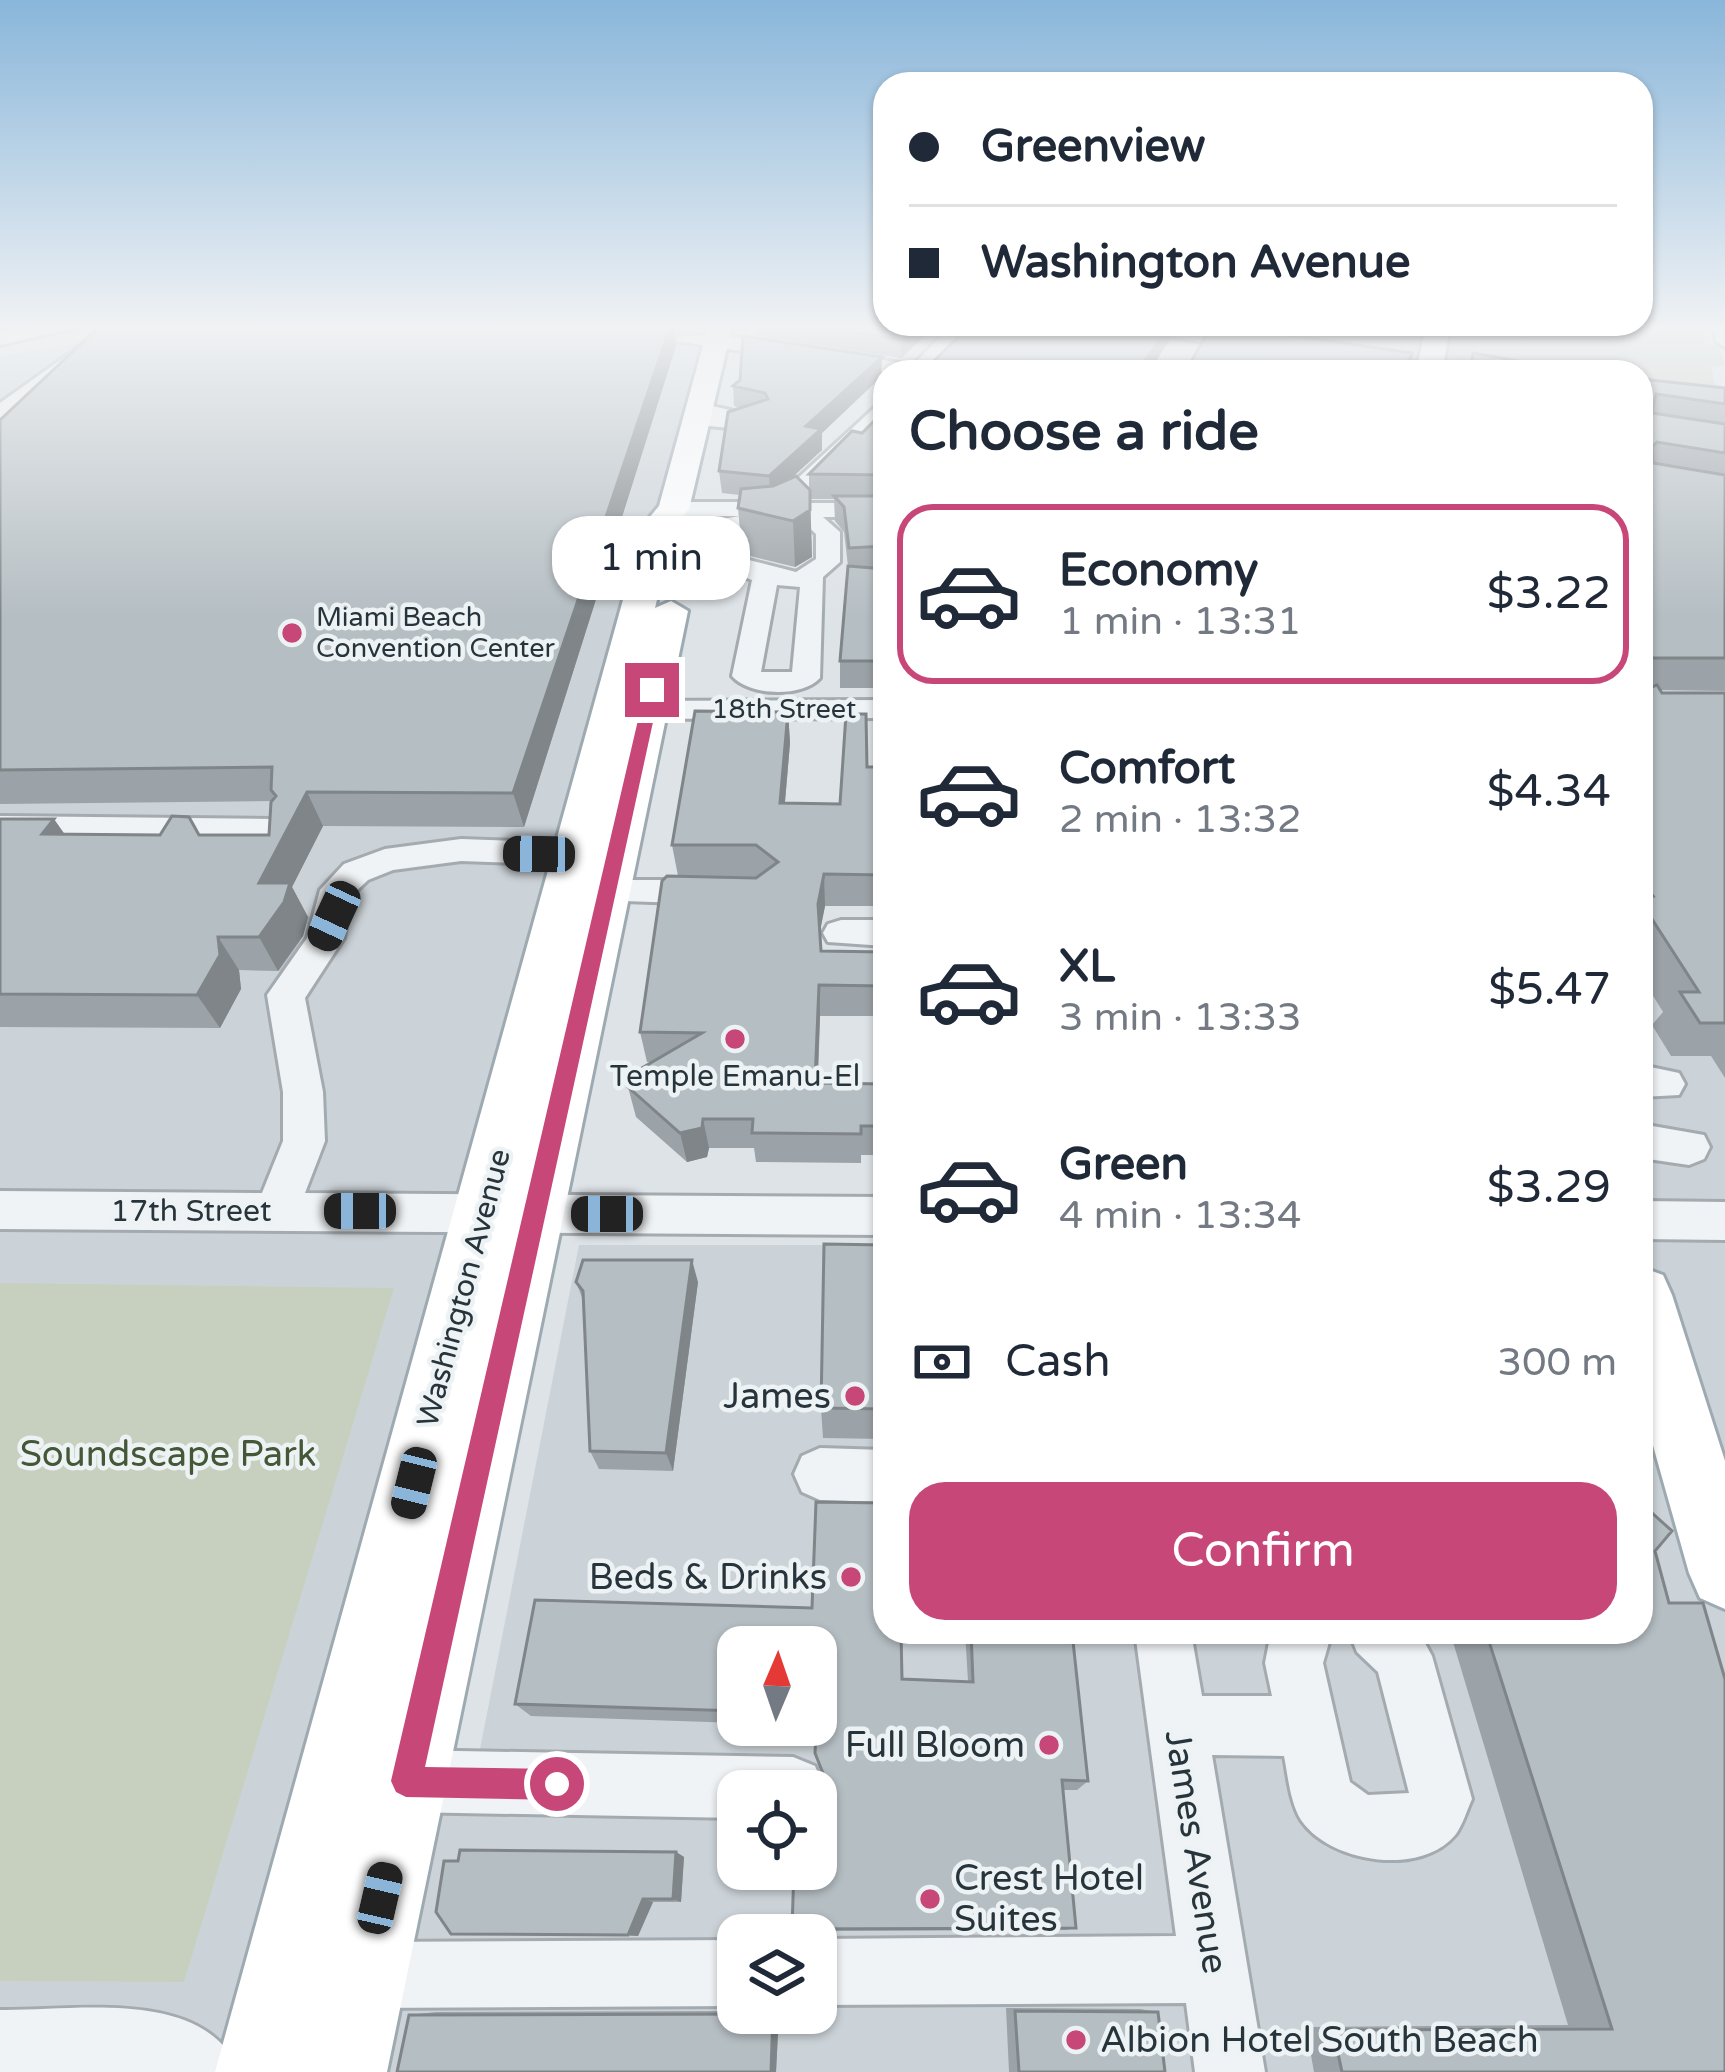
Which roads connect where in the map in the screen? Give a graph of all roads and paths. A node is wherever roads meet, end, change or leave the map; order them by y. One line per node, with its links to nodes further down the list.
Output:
1 (697, 424): 6 (main road, Washington Avenue)
2 (865, 424): 3 (street)
3 (779, 509): 5 (street); 6 (street)
4 (873, 511): 5 (street)
5 (815, 515): 7 (street); 9 (street)
6 (679, 527): 7 (street); 10 (main road, Washington Avenue)
7 (725, 544): 8 (street)
8 (766, 576): 9 (street); 9 (street)
9 (806, 577)
10 (629, 710): 11 (street, 18th Street); 14 (main road, Washington Avenue)
11 (873, 710)
12 (0, 827): 13 (street)
13 (273, 830)
14 (600, 867): 15 (street); 21 (street); 22 (main road, Washington Avenue)
15 (738, 892)
16 (842, 933): 17 (street)
17 (873, 933)
18 (1653, 1143): 19 (street)
19 (1688, 1147)
20 (0, 1210): 21 (street, 17th Street)
21 (276, 1211): 22 (street, 17th Street)
22 (510, 1213): 23 (street, 17th Street); 36 (main road, Washington Avenue); 44 (main road, Washington Avenue)
23 (873, 1216)
24 (1653, 1220): 25 (street)
25 (1725, 1221)
26 (1653, 1324): 27 (main road)
27 (1709, 1466): 30 (main road)
28 (820, 1474): 29 (street)
29 (873, 1475)
30 (1725, 1573)
31 (1165, 1644): 34 (street, James Avenue)
32 (1296, 1644): 35 (street)
33 (1391, 1644): 35 (street)
34 (1177, 1725): 35 (street); 38 (street, James Avenue)
35 (1307, 1726)
36 (406, 1781): 37 (street); 41 (main road, Washington Avenue)
37 (717, 1787)
38 (1214, 1969): 39 (street); 46 (street, James Avenue)
39 (837, 1972)
40 (717, 1973): 41 (street)
41 (362, 1975): 45 (main road, Washington Avenue)
42 (0, 2044): 43 (street)
43 (205, 2072)
44 (262, 2072)
45 (341, 2072)
46 (1229, 2072)

